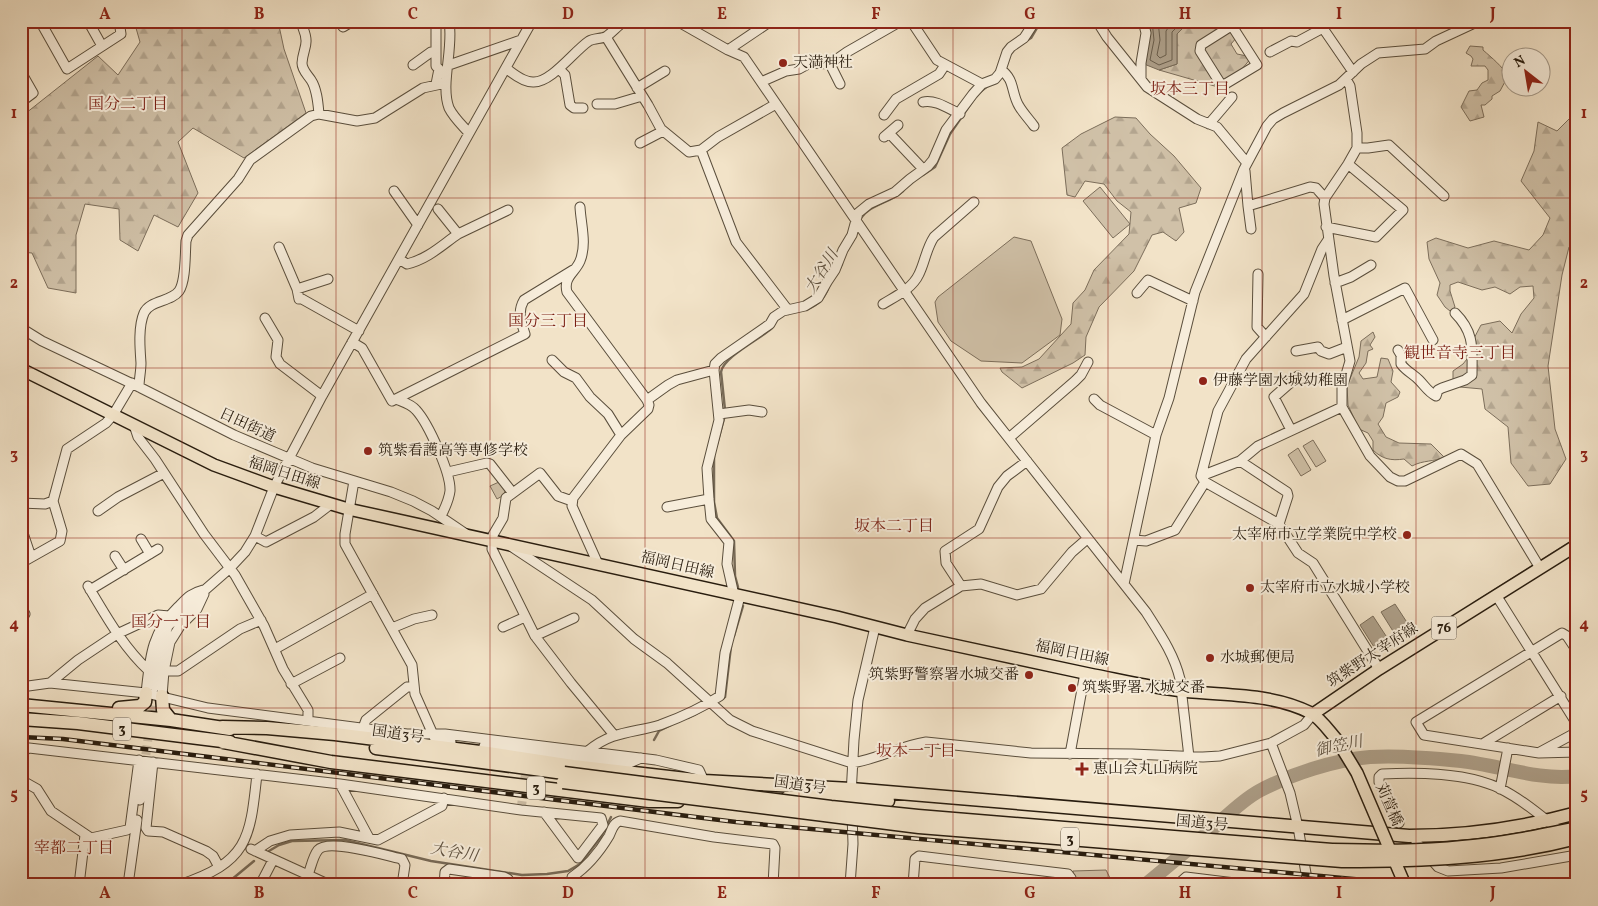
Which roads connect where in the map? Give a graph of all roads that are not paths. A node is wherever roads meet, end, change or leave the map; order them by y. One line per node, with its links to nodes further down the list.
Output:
1 (40, 21): 24 (street)
2 (88, 21): 24 (street)
3 (119, 21): 24 (street)
4 (353, 21): 20 (street)
5 (436, 21): 27 (street)
6 (449, 21): 31 (street)
7 (532, 21): 22 (street)
8 (625, 21): 21 (street)
9 (677, 21): 25 (street)
10 (771, 21): 23 (street)
11 (901, 21): 29 (street)
12 (911, 21): 32 (street)
13 (1035, 21): 35 (street)
14 (1097, 21): 39 (street)
15 (1143, 21): 39 (street)
16 (1479, 21): 38 (street)
17 (1236, 24): 17 (street)
18 (1320, 25): 26 (street); 38 (street)
19 (302, 28): 53 (street)
20 (343, 28)
21 (606, 37): 34 (street); 46 (street)
22 (521, 40): 31 (street); 33 (street)
23 (743, 41): 25 (street); 28 (street)
24 (102, 46)
25 (728, 50): 28 (street)
26 (1270, 52)
27 (436, 53): 30 (street); 43 (street)
28 (744, 57): 41 (street)
29 (830, 64): 41 (street); 44 (street)
30 (414, 65)
31 (449, 65): 42 (street)
32 (945, 65): 45 (street); 54 (street)
33 (506, 68): 34 (street); 60 (street)
34 (559, 69): 52 (street)
35 (1001, 70): 45 (street); 58 (street)
36 (665, 71): 46 (street)
37 (21, 72): 48 (street)
38 (1353, 72): 40 (street)
39 (1141, 79): 56 (street)
40 (1346, 79): 62 (street); 65 (street)
41 (761, 82): 51 (street)
42 (446, 83): 43 (street); 60 (street)
43 (436, 84): 53 (street)
44 (840, 84)
45 (982, 84): 55 (street)
46 (640, 92): 50 (street); 59 (street)
47 (1232, 98): 56 (street)
48 (21, 102)
49 (923, 102): 55 (street)
50 (597, 104)
51 (776, 104): 63 (street); 75 (street)
52 (583, 108)
53 (320, 114): 110 (street)
54 (884, 114)
55 (960, 114): 66 (street)
56 (1209, 124): 65 (street)
57 (898, 125): 66 (street)
58 (1034, 126)
59 (663, 131): 61 (street); 63 (street)
60 (469, 133): 76 (street)
61 (640, 143)
62 (1357, 148): 64 (street); 68 (street)
63 (701, 150): 93 (street)
64 (1348, 164): 69 (street); 77 (street)
65 (1246, 166): 71 (street); 91 (street)
66 (923, 169): 75 (street)
67 (394, 192): 76 (street)
68 (1444, 196)
69 (1325, 198): 71 (street); 77 (street)
70 (974, 202): 89 (street)
71 (1248, 206): 78 (street)
72 (580, 207): 84 (street)
73 (438, 209): 79 (street)
74 (508, 210): 79 (street)
75 (856, 220): 89 (street); 93 (street)
76 (418, 225): 82 (street)
77 (1326, 227): 80 (street)
78 (1251, 229)
79 (458, 234): 82 (street)
80 (1328, 240): 87 (street); 99 (street)
81 (279, 247): 88 (street)
82 (399, 259): 98 (street)
83 (1371, 265): 87 (street)
84 (573, 270): 112 (street); 114 (street)
85 (1258, 274): 99 (street)
86 (328, 279): 88 (street)
87 (1335, 283): 96 (street)
88 (297, 290): 98 (street)
89 (904, 291): 92 (street); 123 (street)
90 (1137, 293): 91 (street)
91 (1193, 301): 122 (street)
92 (883, 304)
93 (788, 310): 108 (street)
94 (1455, 313): 103 (street)
95 (265, 318): 111 (street)
96 (1342, 320): 100 (street); 102 (street)
97 (21, 328): 110 (street, 日田街道)
98 (359, 330): 101 (street)
99 (1266, 336): 129 (street)
100 (1433, 340)
101 (352, 342): 111 (street); 112 (street)
102 (1347, 347): 104 (street); 115 (street)
103 (1398, 350)
104 (1296, 351)
105 (552, 360): 121 (street)
106 (1088, 362): 123 (street)
107 (21, 369): 118 (main road, 福岡日田線)
108 (714, 370): 114 (street); 117 (street)
109 (1298, 376): 120 (street)
110 (135, 385): 118 (street); 124 (street, 日田街道)
111 (322, 396): 124 (street)
112 (396, 399): 127 (street)
113 (1094, 399): 122 (street)
114 (647, 400): 121 (street)
115 (1342, 407): 120 (street); 156 (street)
116 (762, 412): 117 (street)
117 (719, 414): 133 (street)
118 (113, 415): 119 (main road, 福岡日田線); 134 (street)
119 (134, 426): 128 (street); 131 (main road, 福岡日田線)
120 (1291, 430): 126 (street)
121 (621, 435): 135 (street)
122 (1156, 435): 149 (street)
123 (1009, 438): 125 (street)
124 (288, 459): 130 (street, 日田街道); 131 (street)
125 (1027, 461): 147 (street); 160 (street)
126 (1240, 461): 129 (street); 142 (street)
127 (448, 472): 132 (street); 141 (street)
128 (164, 473): 140 (street); 157 (street)
129 (1203, 479): 142 (street); 149 (street)
130 (354, 481): 139 (street); 141 (street, 日田街道)
131 (274, 488): 137 (main road, 福岡日田線); 145 (street)
132 (512, 492): 135 (street); 148 (street)
133 (709, 499): 138 (street); 164 (street)
134 (52, 501): 136 (street); 153 (street)
135 (572, 501): 155 (street)
136 (21, 503)
137 (331, 504): 139 (main road, 福岡日田線); 145 (street)
138 (667, 507)
139 (348, 508): 144 (main road, 福岡日田線); 162 (street)
140 (98, 511)
141 (441, 516): 144 (street, 日田街道)
142 (1279, 524): 180 (street)
143 (23, 533): 153 (street)
144 (467, 535): 148 (main road, 福岡日田線)
145 (255, 536): 157 (street)
146 (141, 539): 158 (street)
147 (1087, 539): 159 (street); 160 (street)
148 (491, 540): 150 (main road, 福岡日田線); 167 (street)
149 (1134, 540): 159 (street)
150 (507, 545): 155 (main road, 福岡日田線); 191 (street)
151 (1577, 545): 156 (main road, 筑紫野太宰府線 / 76)
152 (115, 556): 158 (street)
153 (31, 557): 154 (street)
154 (21, 563)
155 (598, 564): 164 (main road, 福岡日田線)
156 (1538, 564): 163 (main road, 筑紫野太宰府線 / 76)
157 (230, 568): 161 (street); 169 (street)
158 (124, 570): 173 (street)
159 (1124, 584): 188 (street)
160 (961, 586): 174 (street)
161 (206, 589): 166 (street); 182 (street); 189 (street)
162 (373, 594): 172 (street); 176 (street)
163 (1496, 595): 177 (street); 180 (main road, 筑紫野太宰府線 / 76)
164 (737, 596): 171 (main road, 福岡日田線); 191 (street)
165 (432, 614): 172 (street)
166 (169, 616): 173 (street); 181 (street)
167 (525, 617): 170 (street); 175 (street)
168 (574, 618): 175 (street)
169 (261, 620): 176 (street); 182 (street)
170 (503, 627)
171 (875, 627): 174 (main road, 福岡日田線); 218 (street)
172 (392, 628): 187 (street)
173 (117, 634): 181 (street); 184 (street)
174 (907, 635): 183 (main road, 福岡日田線)
175 (535, 636): 203 (street)
176 (275, 649): 185 (street)
177 (1532, 651): 178 (street); 190 (street); 207 (street)
178 (1577, 651)
179 (340, 658): 185 (street)
180 (1379, 669): 194 (main road, 筑紫野太宰府線 / 76)
181 (149, 671): 189 (street)
182 (164, 671): 189 (street)
183 (1085, 673): 188 (main road, 福岡日田線); 213 (street)
184 (50, 683): 186 (street); 189 (street)
185 (291, 684): 197 (street)
186 (21, 686)
187 (414, 686): 200 (street); 202 (street)
188 (1182, 691): 194 (main road, 福岡日田線); 214 (street)
189 (155, 692): 193 (highway); 196 (highway); 197 (street)
190 (1561, 696): 198 (street); 207 (street)
191 (711, 702): 203 (street); 218 (street)
192 (21, 705): 193 (highway, 国道3号 / 3)
193 (62, 708): 196 (highway, 国道3号 / 3)
194 (1313, 714): 204 (main road, 福岡日田線); 206 (street)
195 (21, 719): 205 (highway, 国道3号 / 3)
196 (171, 720): 199 (highway, 国道3号 / 3)
197 (308, 720): 200 (street)
198 (1577, 724)
199 (222, 728): 221 (highway, 3); 222 (highway, 国道3号 / 3)
200 (363, 728): 202 (street)
201 (1577, 732): 212 (street)
202 (432, 733): 209 (street); 215 (street)
203 (614, 735): 209 (street)
204 (1337, 740): 264 (main road, 苅萱橋, bridge)
205 (222, 742): 222 (highway, 国道3号 / 3); 227 (highway, 3)
206 (1271, 743): 214 (street); 235 (street)
207 (1484, 743): 210 (street)
208 (25, 750): 219 (street)
209 (588, 751): 215 (street)
210 (1507, 751): 212 (street); 226 (street)
211 (1577, 752): 212 (street)
212 (1539, 753)
213 (1070, 754): 214 (street); 218 (street)
214 (1189, 757)
215 (641, 758): 216 (street)
216 (656, 760): 221 (street); 224 (street)
217 (153, 762): 219 (street); 220 (street); 245 (street)
218 (852, 763): 227 (street)
219 (142, 764): 236 (street); 249 (street)
220 (257, 774): 225 (street); 241 (street)
221 (655, 776): 224 (highway, 3)
222 (563, 778): 234 (highway, 国道3号 / 3, bridge); 238 (highway, 国道3号 / 3, bridge)
223 (21, 780): 236 (street)
224 (704, 780): 227 (highway, 3)
225 (340, 784): 228 (street); 237 (street)
226 (1501, 786): 232 (street); 233 (street)
227 (851, 794): 235 (highway, 3); 258 (street)
228 (444, 798): 229 (street); 237 (street)
229 (544, 812): 229 (street)
230 (1577, 813): 233 (highway, 3)
231 (1577, 820): 233 (highway, 3)
232 (1399, 824)
233 (1550, 824): 235 (highway, 3); 239 (highway, 3); 240 (street)
234 (1577, 828)
235 (1299, 831): 239 (highway, 3); 263 (street)
236 (85, 835): 248 (street)
237 (369, 838): 242 (street)
238 (1577, 838)
239 (1416, 842): 243 (street)
240 (1577, 845)
241 (243, 846): 242 (street); 245 (street)
242 (255, 851): 244 (street)
243 (1577, 855)
244 (273, 860): 246 (street); 251 (street)
245 (219, 867): 250 (street)
246 (308, 875): 252 (street); 253 (street)
247 (1223, 883): 261 (street); 262 (street)
248 (79, 885)
249 (128, 885)
250 (179, 885)
251 (260, 885)
252 (330, 885)
253 (402, 885)
254 (444, 885): 255 (street)
255 (512, 885)
256 (572, 885): 257 (street)
257 (773, 885)
258 (850, 885)
259 (913, 885): 260 (street)
260 (1070, 885)
261 (1177, 885)
262 (1251, 885)
263 (1308, 885)
264 (1405, 885)

